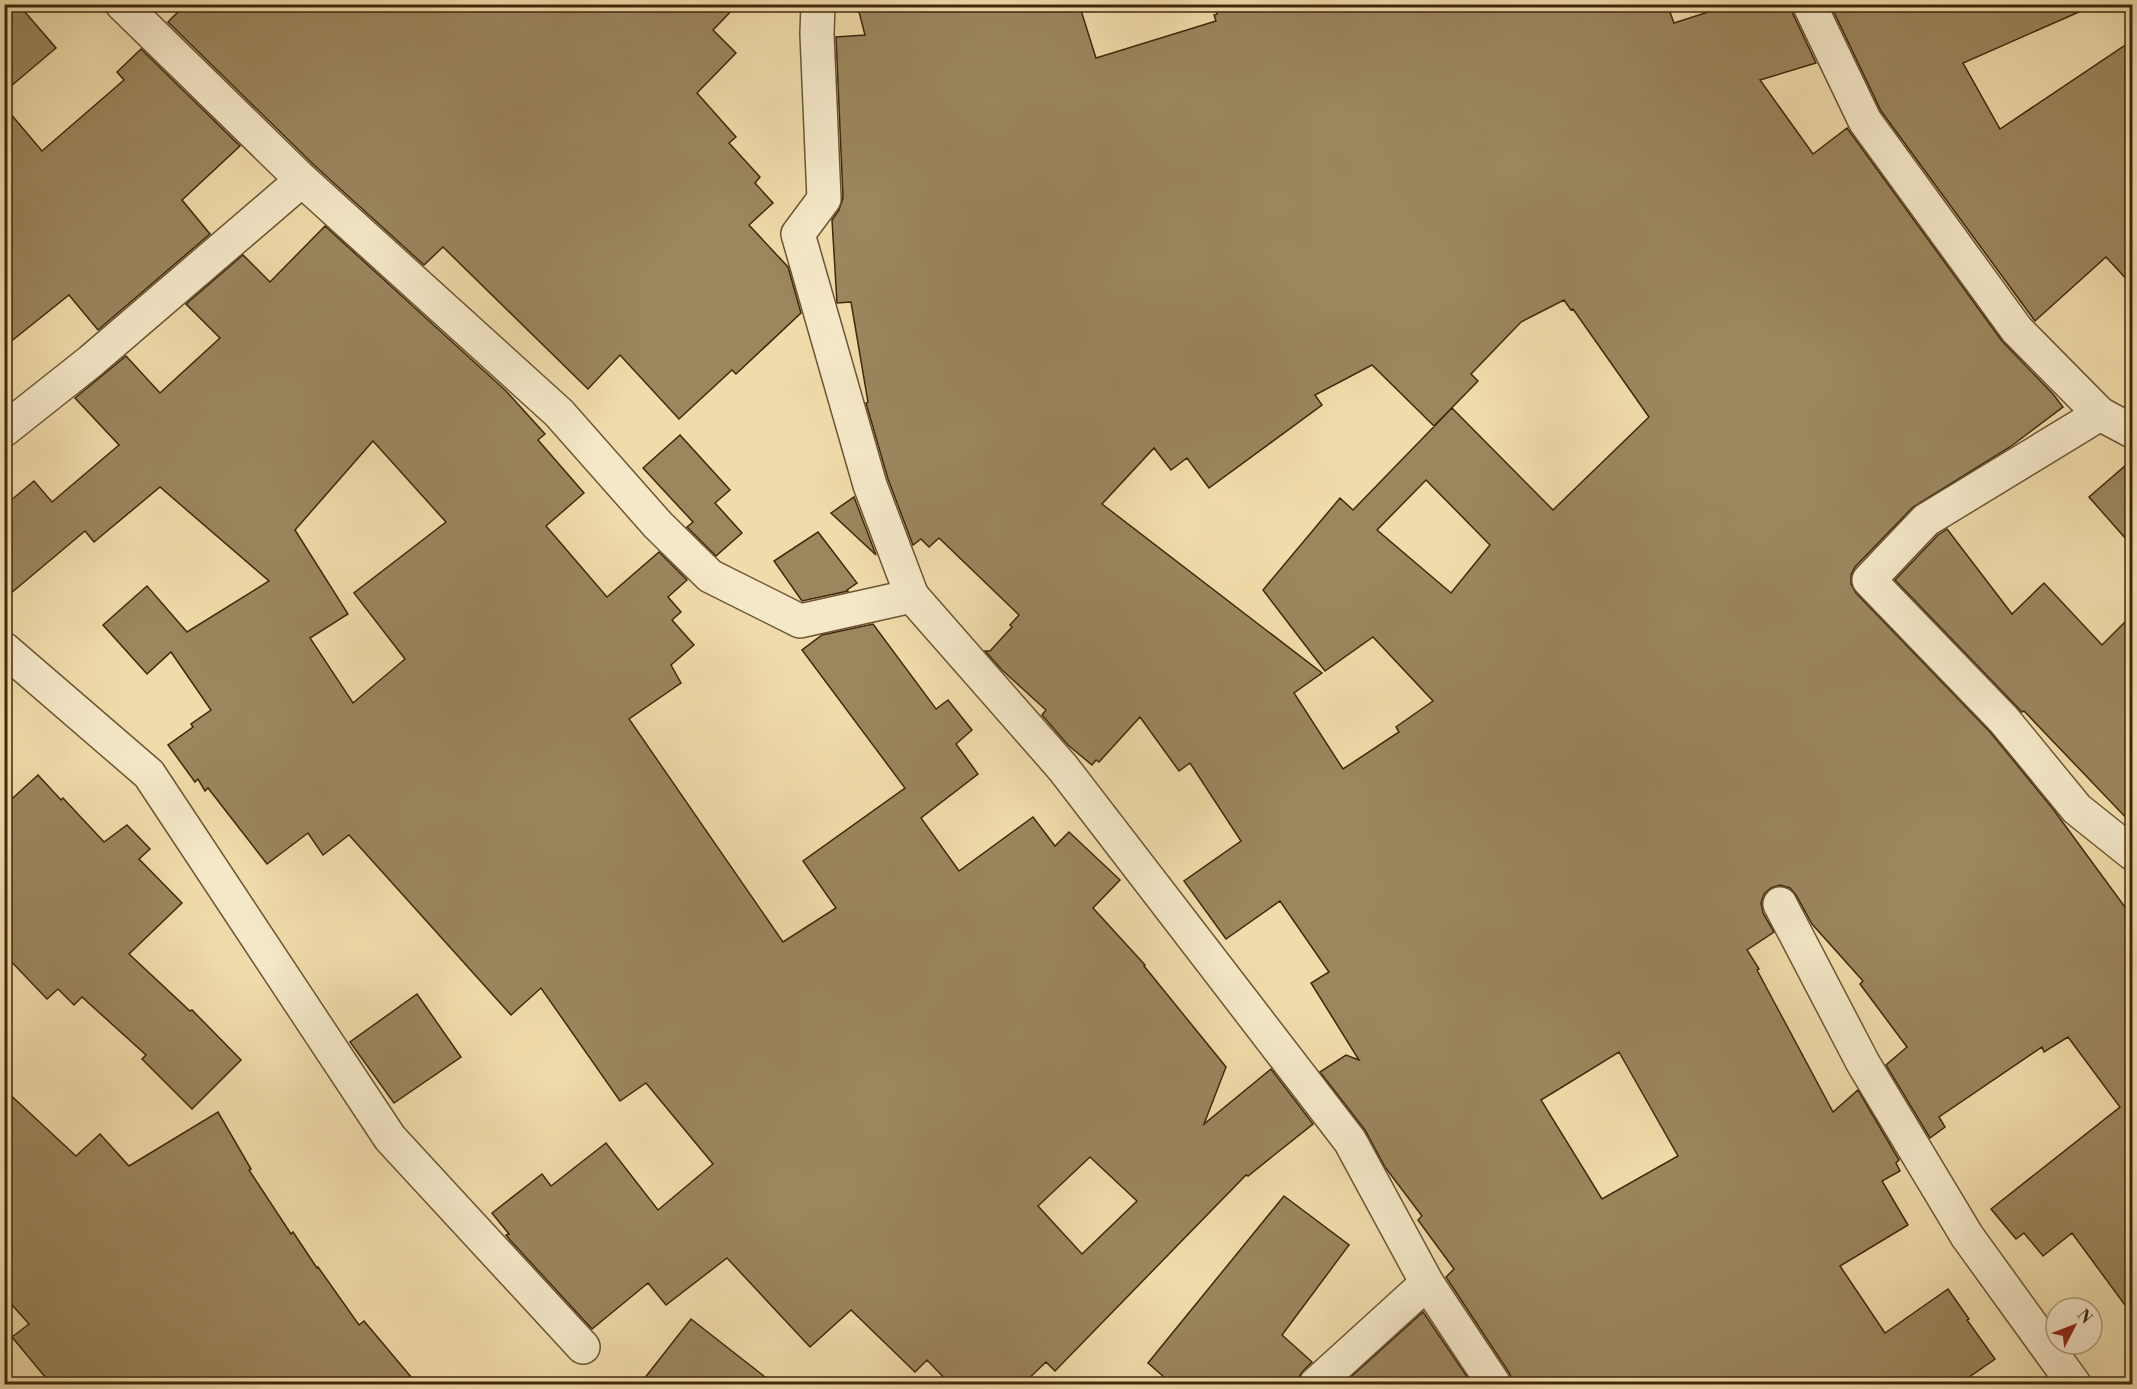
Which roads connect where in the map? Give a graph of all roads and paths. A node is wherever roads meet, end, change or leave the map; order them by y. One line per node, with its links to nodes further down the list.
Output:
1 (122, 4): 4 (street)
2 (818, 4): 8 (street)
3 (1809, 4): 5 (street)
4 (302, 180): 6 (street); 8 (street)
5 (2100, 414): 7 (street); 10 (street)
6 (4, 430)
7 (2133, 431)
8 (912, 596): 12 (street)
9 (4, 649): 13 (street)
10 (2133, 854)
11 (1780, 904): 16 (street)
12 (1427, 1283): 14 (street); 15 (street)
13 (583, 1347)
14 (1316, 1384)
15 (1494, 1384)
16 (2074, 1384)

